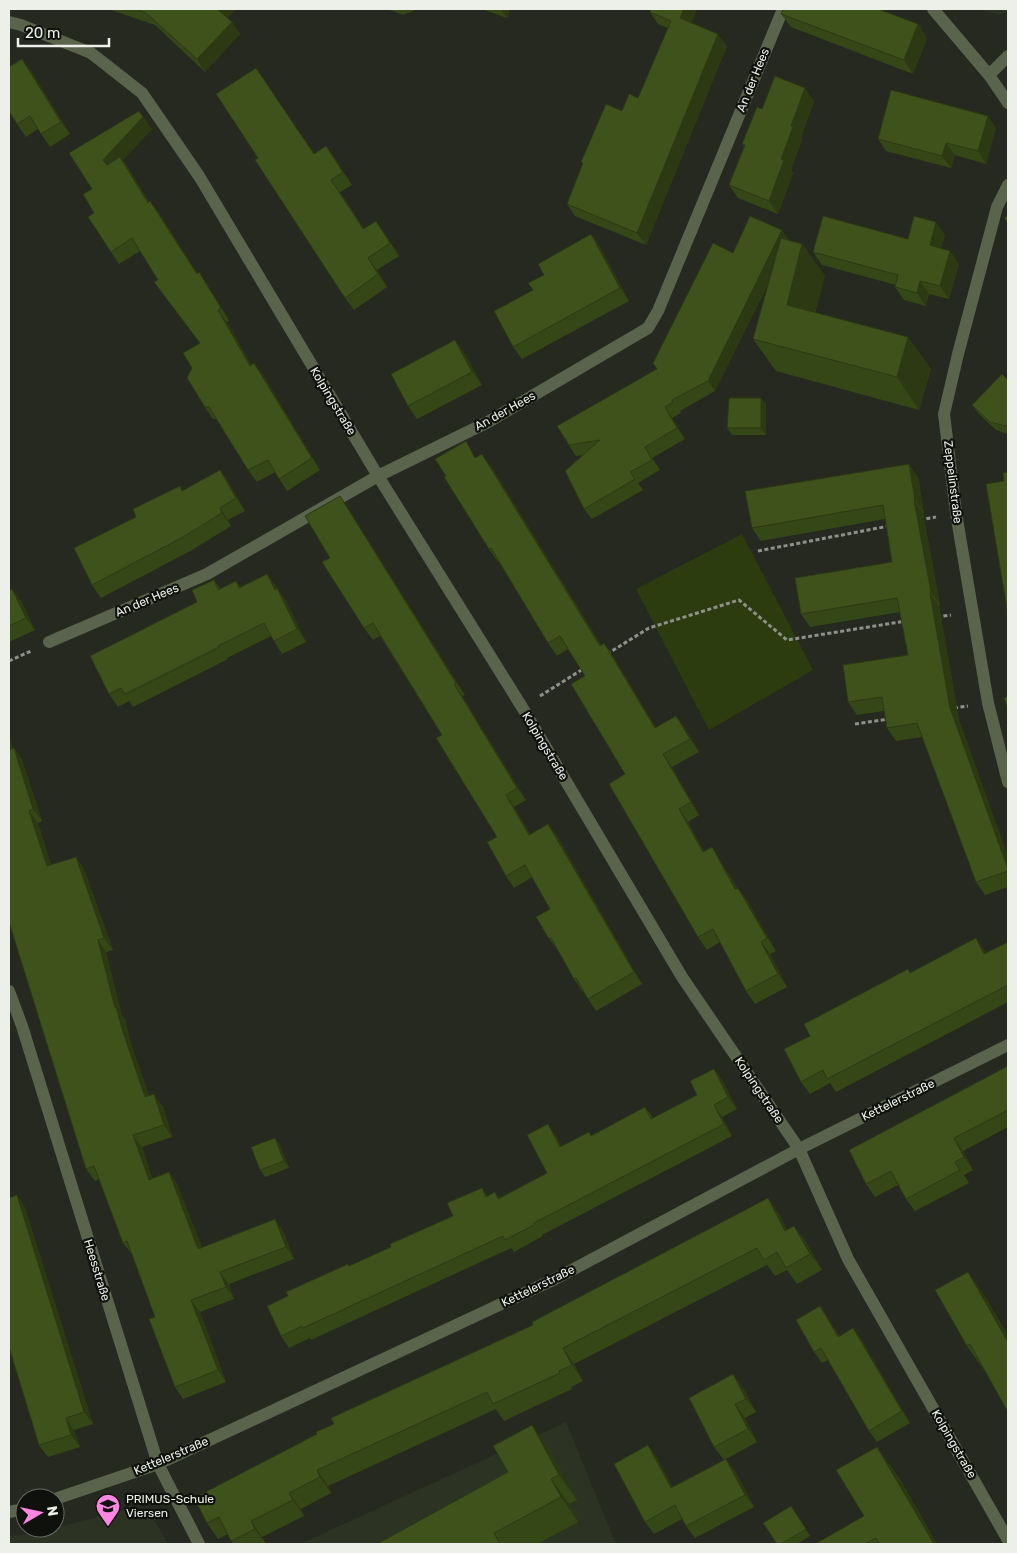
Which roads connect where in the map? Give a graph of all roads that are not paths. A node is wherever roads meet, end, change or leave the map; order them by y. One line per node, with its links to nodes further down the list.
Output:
1 (783, 9): 8 (street, An der Hees)
2 (933, 9): 5 (street)
3 (9, 22): 8 (street, Kolpingstraße)
4 (1008, 56): 5 (street)
5 (989, 75): 6 (street)
6 (1008, 103)
7 (1008, 185): 10 (street, Zeppelinstraße)
8 (378, 476): 9 (street, An der Hees); 13 (street, Kolpingstraße)
9 (49, 642)
10 (1008, 782)
11 (9, 991): 14 (street, Heesstraße)
12 (1008, 1045): 13 (street, Kettelerstraße)
13 (799, 1149): 14 (street, Kettelerstraße); 16 (street, Kolpingstraße)
14 (158, 1464): 15 (street, Kettelerstraße); 17 (street, Heesstraße)
15 (65, 1496)
16 (1008, 1540)
17 (199, 1544)

